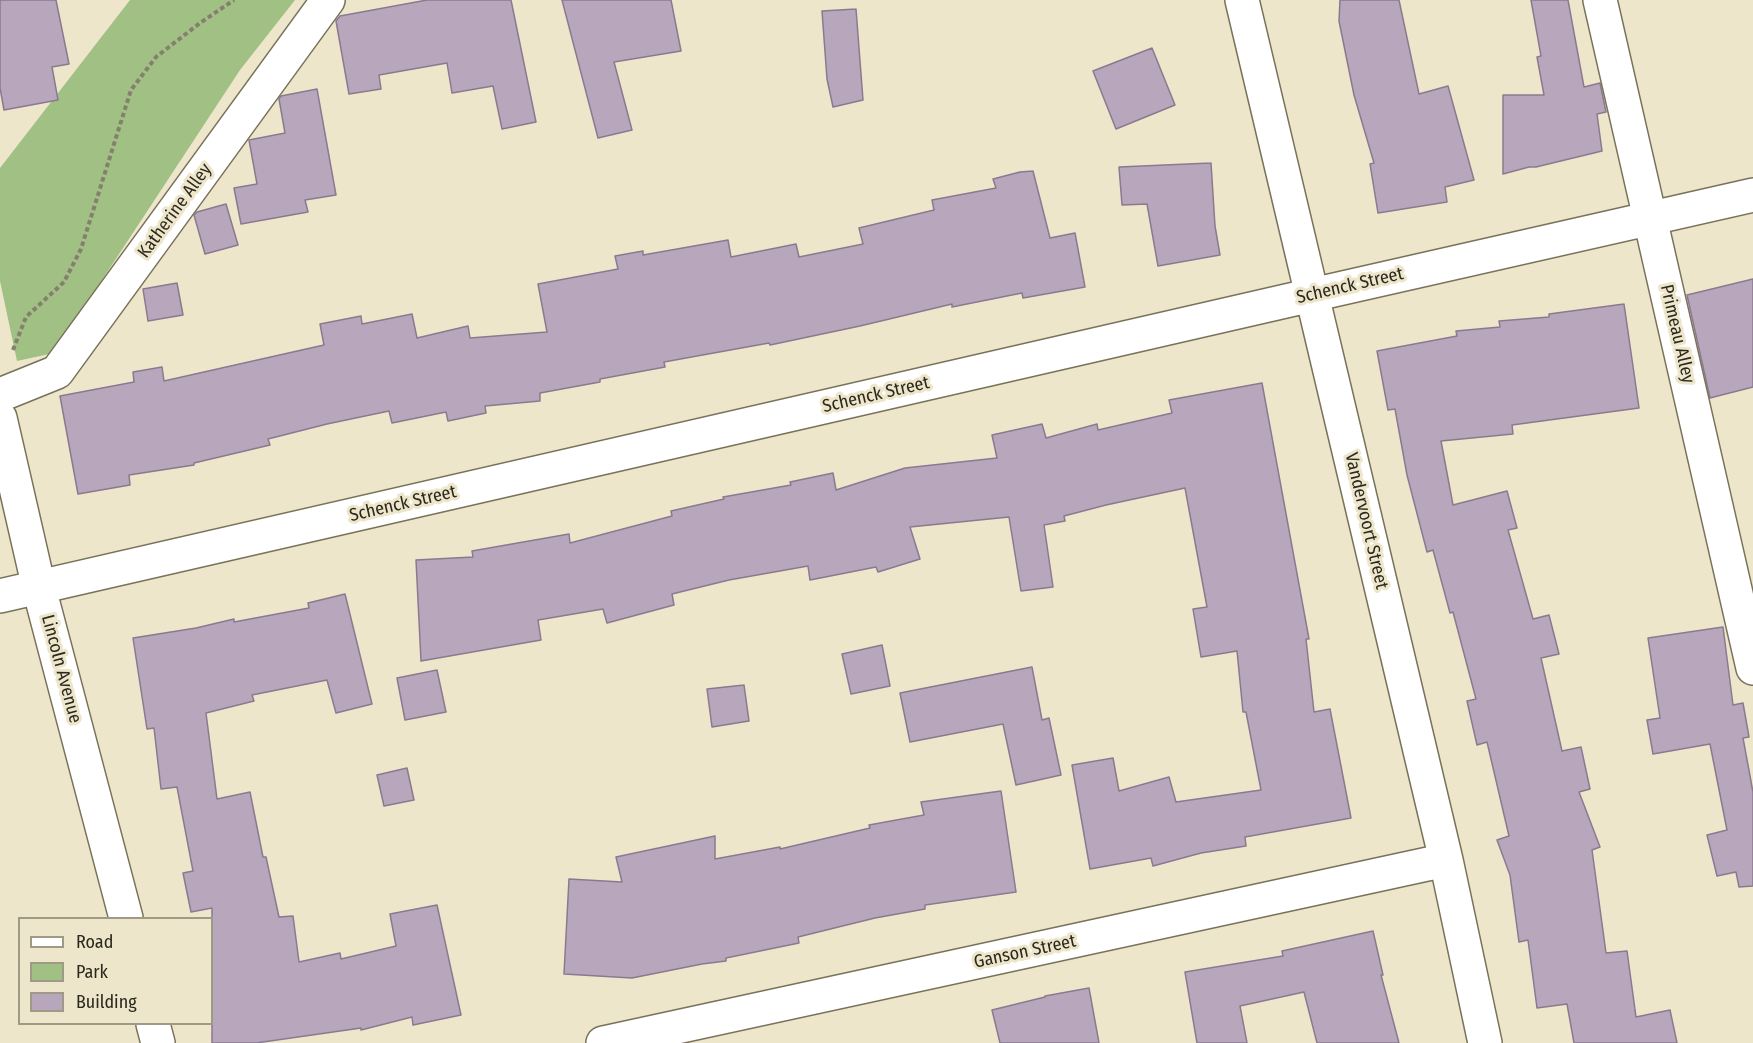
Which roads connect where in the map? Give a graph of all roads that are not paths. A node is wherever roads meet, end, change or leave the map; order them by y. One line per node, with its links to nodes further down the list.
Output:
1 (328, 0): 7 (street, Katherine Alley)
2 (1242, 0): 6 (street, Vandervoort Street)
3 (1600, 0): 5 (street, Primeau Alley)
4 (1753, 195): 5 (street, Schenck Street)
5 (1651, 218): 6 (street, Schenck Street); 11 (street, Primeau Alley)
6 (1312, 295): 9 (street, Schenck Street); 12 (street, Vandervoort Street)
7 (0, 395)
8 (0, 418): 9 (street, Lincoln Avenue)
9 (39, 588): 10 (street, Schenck Street); 13 (street, Lincoln Avenue)
10 (0, 596)
11 (1753, 668)
12 (1446, 860): 16 (street, Ganson Street); 17 (street, Vandervoort Street)
13 (126, 917)
14 (154, 1025): 15 (street)
15 (158, 1043)
16 (603, 1043)
17 (1485, 1043)

